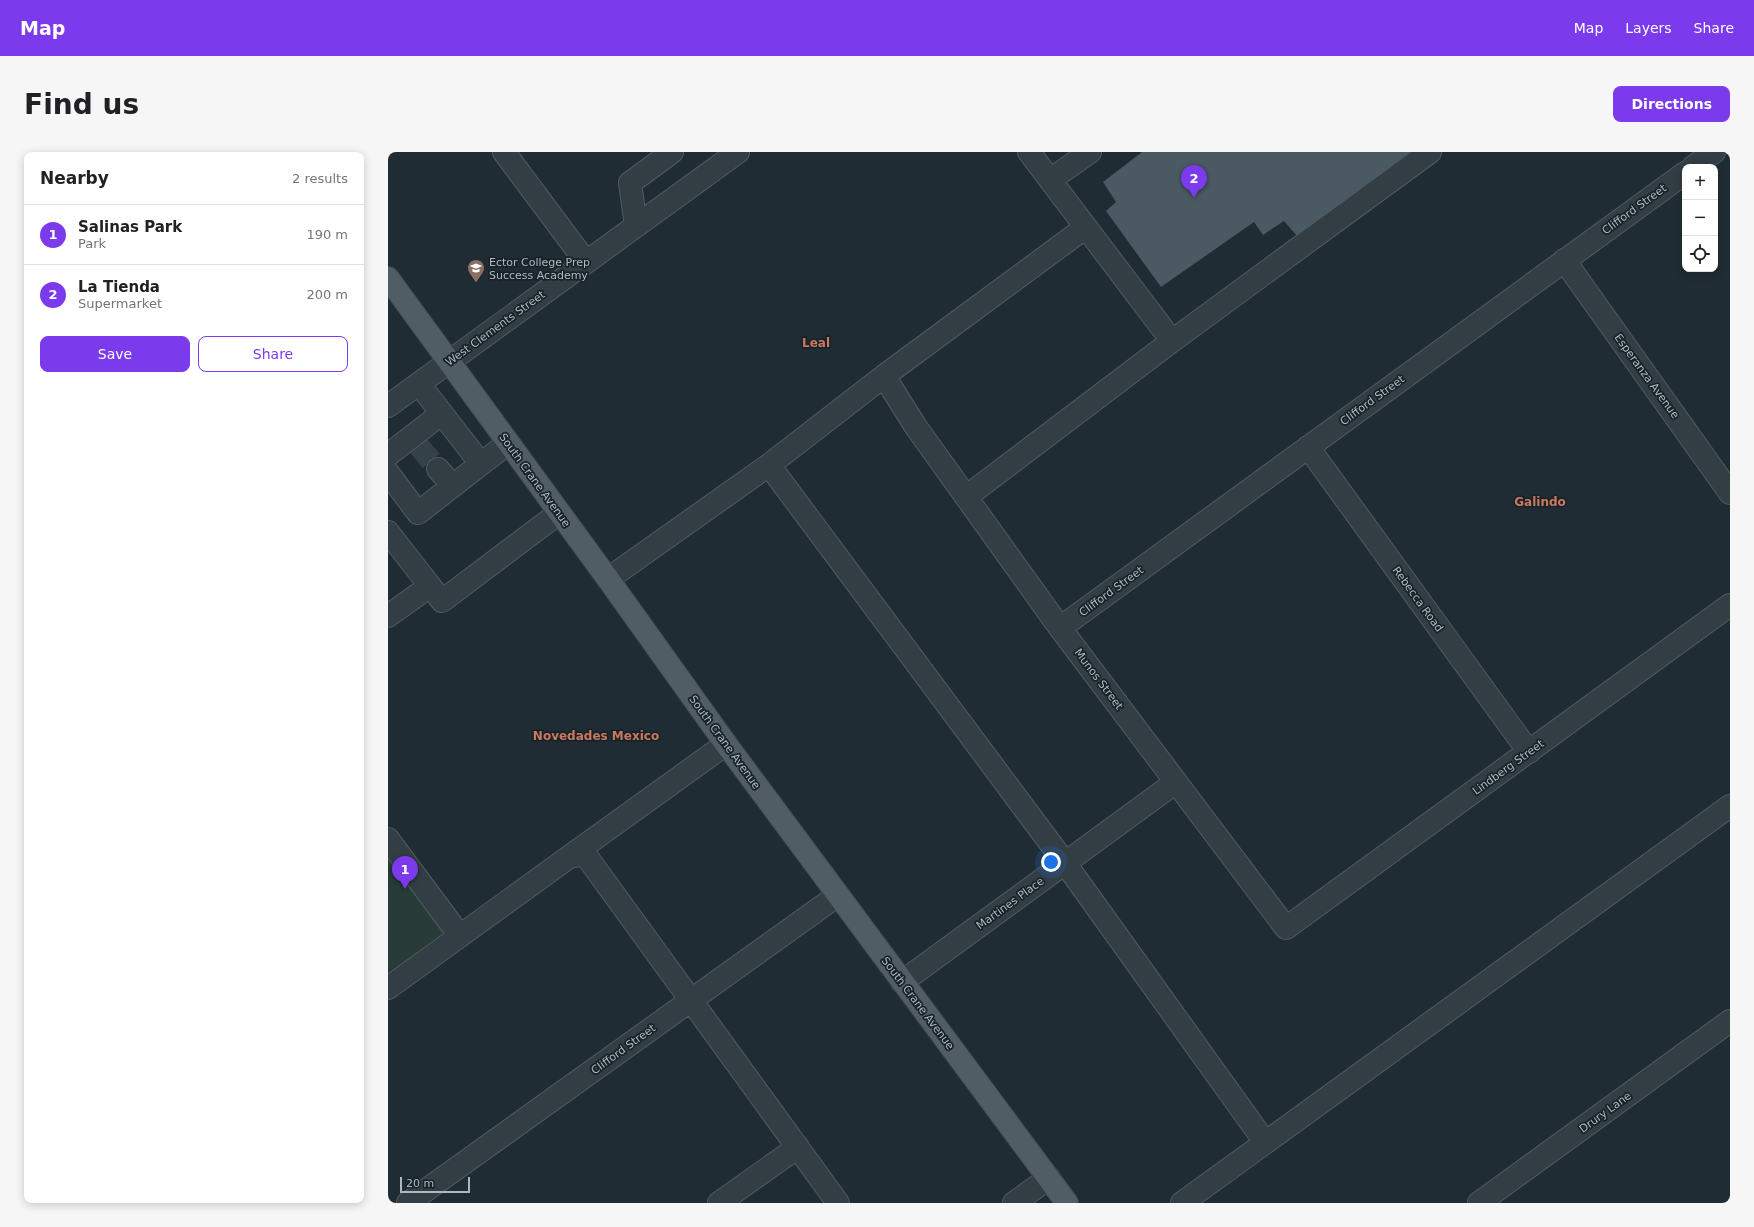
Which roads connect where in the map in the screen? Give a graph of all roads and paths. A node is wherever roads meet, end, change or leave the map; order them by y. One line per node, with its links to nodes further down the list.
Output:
1 (504, 152): 14 (street)
2 (672, 152): 11 (street)
3 (738, 152): 11 (street, West Clements Street)
4 (1028, 152): 10 (street)
5 (1090, 152): 10 (street)
6 (1430, 152): 16 (street)
7 (1714, 152): 8 (street)
8 (1698, 164)
9 (1682, 175): 13 (street, Clifford Street)
10 (1050, 180): 12 (street)
11 (636, 226): 14 (street, West Clements Street)
12 (1086, 227): 16 (street); 18 (street)
13 (1564, 260): 23 (street, Clifford Street); 30 (street, Esperanza Avenue)
14 (586, 262): 17 (street, West Clements Street)
15 (388, 278): 17 (main road, South Crane Avenue)
16 (1172, 341): 31 (street)
17 (448, 361): 19 (street, West Clements Street); 22 (main road, South Crane Avenue)
18 (884, 376): 26 (street); 31 (street, Munos Street)
19 (419, 384): 20 (street, West Clements Street); 21 (street)
20 (388, 406)
21 (442, 414): 24 (street); 25 (street)
22 (508, 443): 25 (street); 32 (main road, South Crane Avenue)
23 (1308, 447): 38 (street, Clifford Street); 40 (street, Rebecca Road)
24 (388, 455)
25 (481, 464): 29 (street)
26 (769, 465): 34 (street); 45 (street)
27 (438, 469): 29 (street)
28 (388, 473): 29 (street)
29 (453, 486)
30 (1730, 493)
31 (966, 497): 38 (street, Munos Street)
32 (559, 513): 34 (main road, South Crane Avenue); 35 (street)
33 (388, 532): 35 (street)
34 (608, 579): 39 (main road, South Crane Avenue)
35 (430, 586): 37 (street)
36 (1730, 605): 40 (street, Lindberg Street)
37 (388, 616)
38 (1060, 628): 41 (street, Munos Street)
39 (726, 744): 44 (street); 46 (main road, South Crane Avenue)
40 (1529, 752): 47 (street, Lindberg Street)
41 (1176, 782): 45 (street, Martines Place); 47 (street, Munos Street)
42 (1730, 806): 53 (street)
43 (388, 840): 48 (street)
44 (569, 857): 48 (street); 51 (street)
45 (1065, 863): 49 (street, Martines Place); 53 (street)
46 (838, 895): 49 (main road, South Crane Avenue); 51 (street, Clifford Street)
47 (1286, 928)
48 (460, 936): 50 (street)
49 (902, 982): 55 (main road, South Crane Avenue)
50 (388, 988)
51 (692, 1000): 54 (street); 56 (street, Clifford Street)
52 (1730, 1021): 62 (street, Drury Lane)
53 (1265, 1142): 61 (street)
54 (798, 1147): 57 (street); 58 (street)
55 (1049, 1178): 59 (street); 60 (main road, South Crane Avenue)
56 (408, 1203)
57 (719, 1203)
58 (838, 1203)
59 (1014, 1203)
60 (1067, 1203)
61 (1182, 1203)
62 (1479, 1203)

